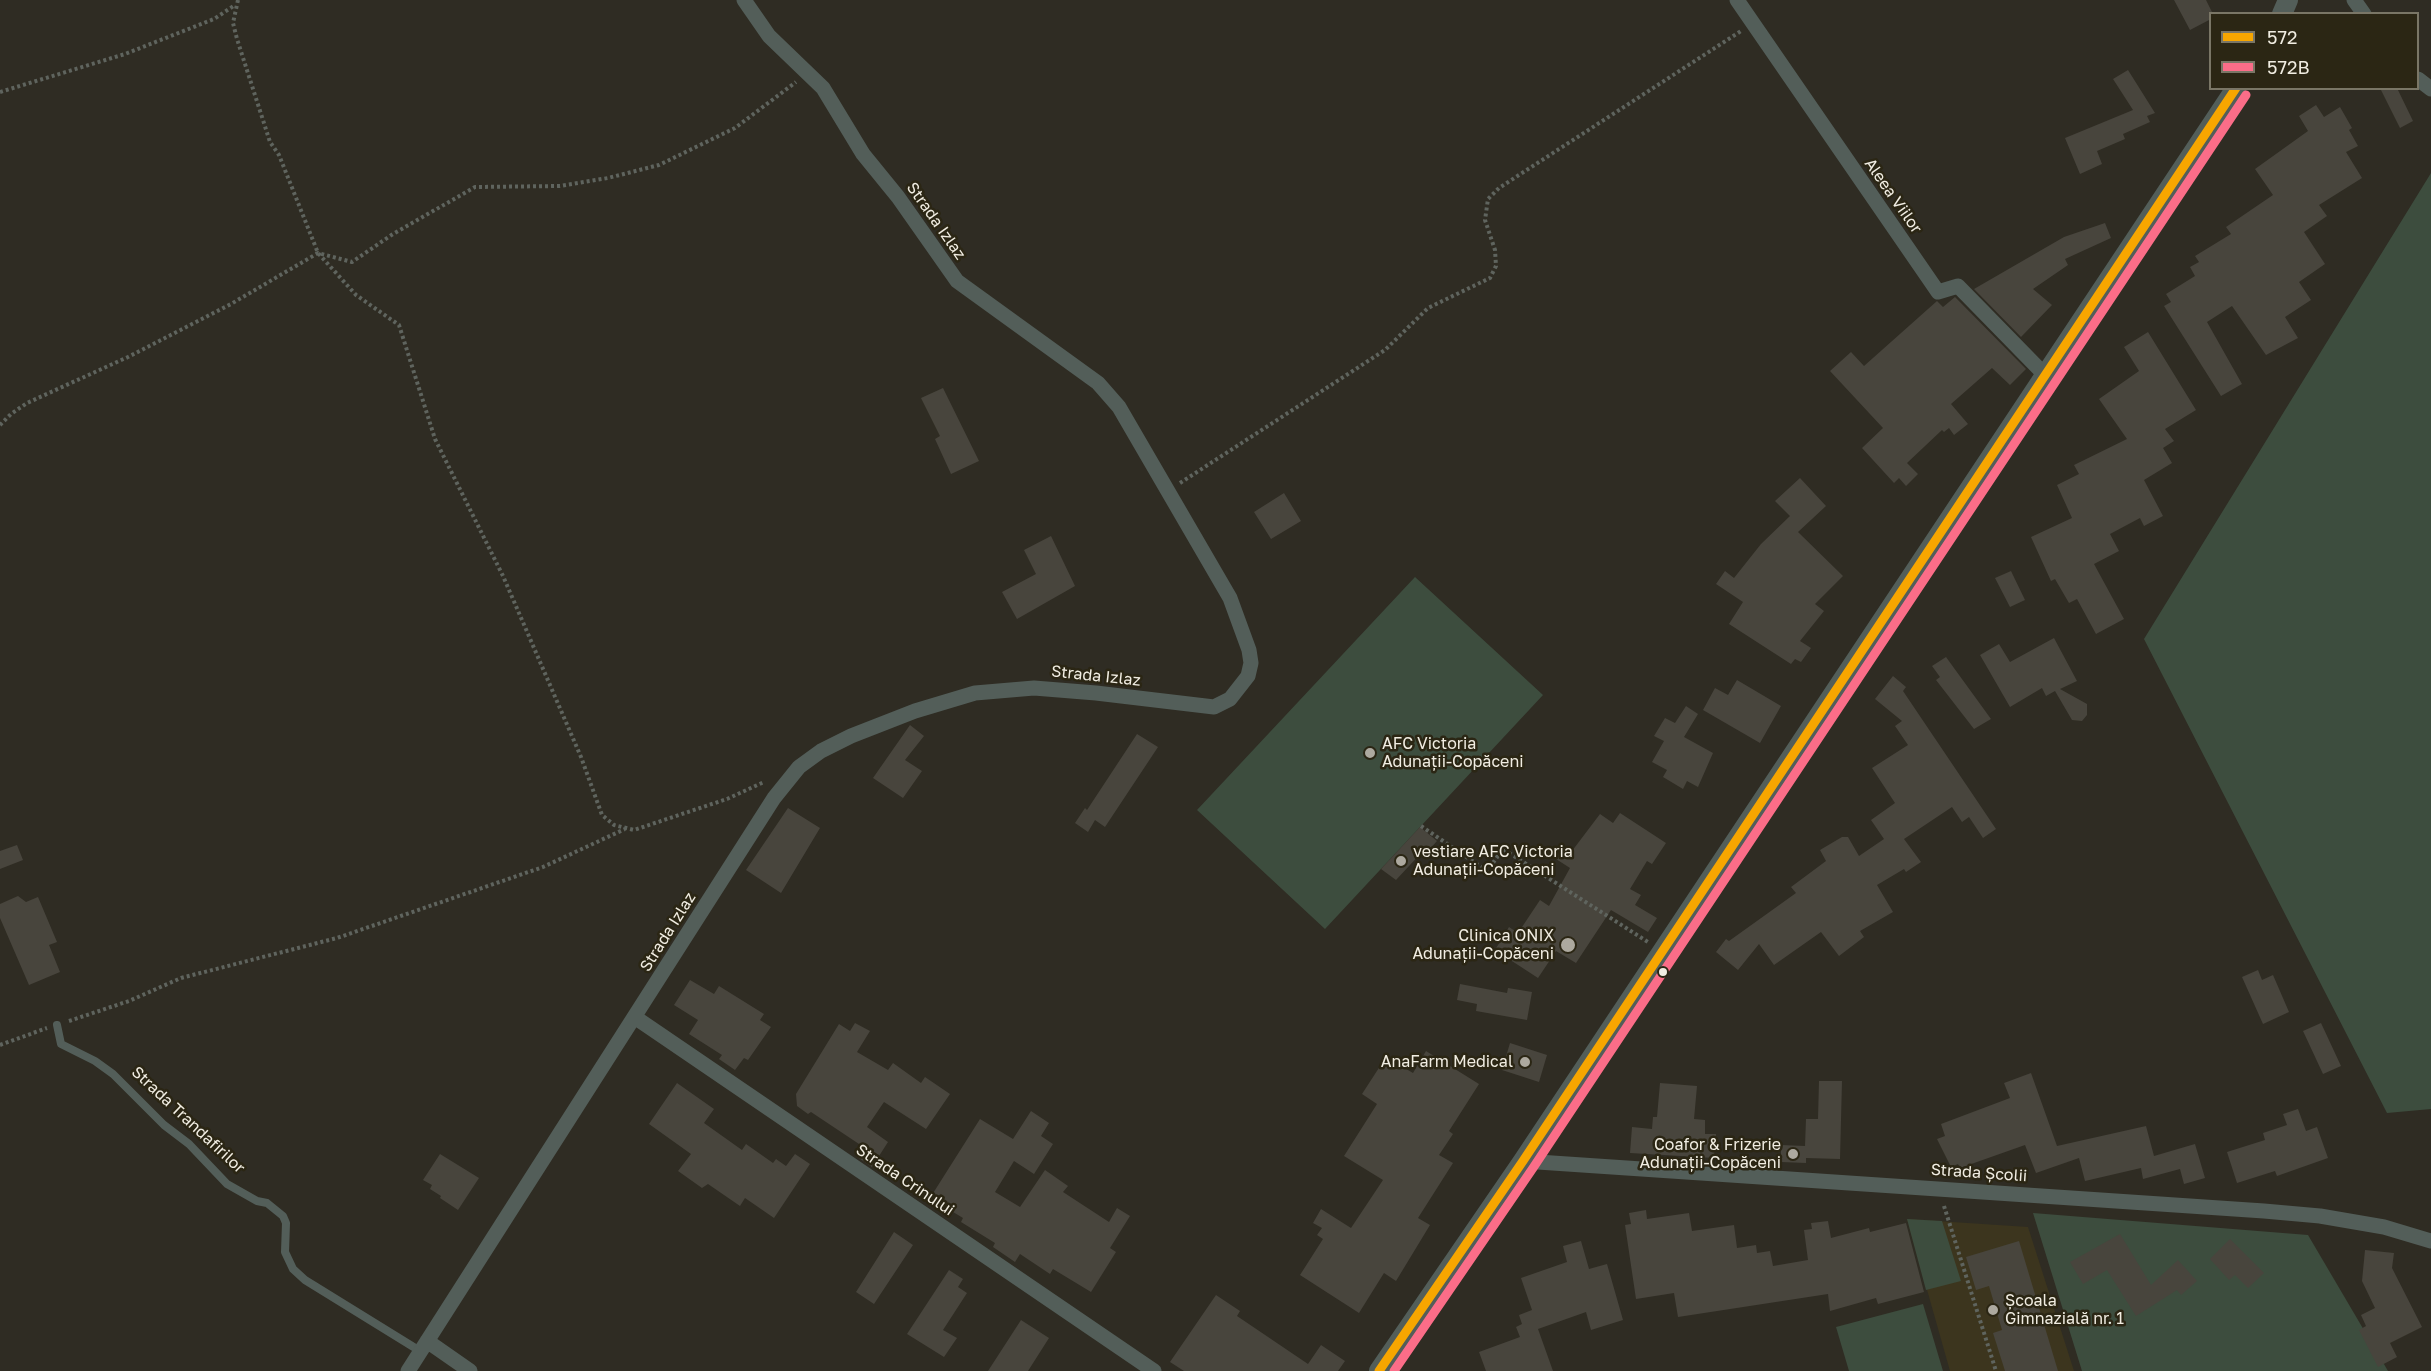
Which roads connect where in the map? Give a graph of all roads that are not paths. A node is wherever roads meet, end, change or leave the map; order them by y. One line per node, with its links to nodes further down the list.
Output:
1 (744, 0): 5 (street, Strada Izlaz)
2 (1737, 0): 4 (street, Aleea Viilor)
3 (2235, 90): 4 (street)
4 (2045, 375): 7 (street)
5 (636, 1018): 9 (street, Strada Izlaz); 12 (street, Strada Crinului)
6 (57, 1025): 9 (lane, Strada Trandafirilor)
7 (1523, 1161): 8 (street, Strada Școlii); 13 (street)
8 (2431, 1241)
9 (423, 1346): 10 (street, Strada Izlaz); 11 (street, Strada Trandafirilor)
10 (408, 1371)
11 (470, 1371)
12 (1154, 1371)
13 (1379, 1371)

